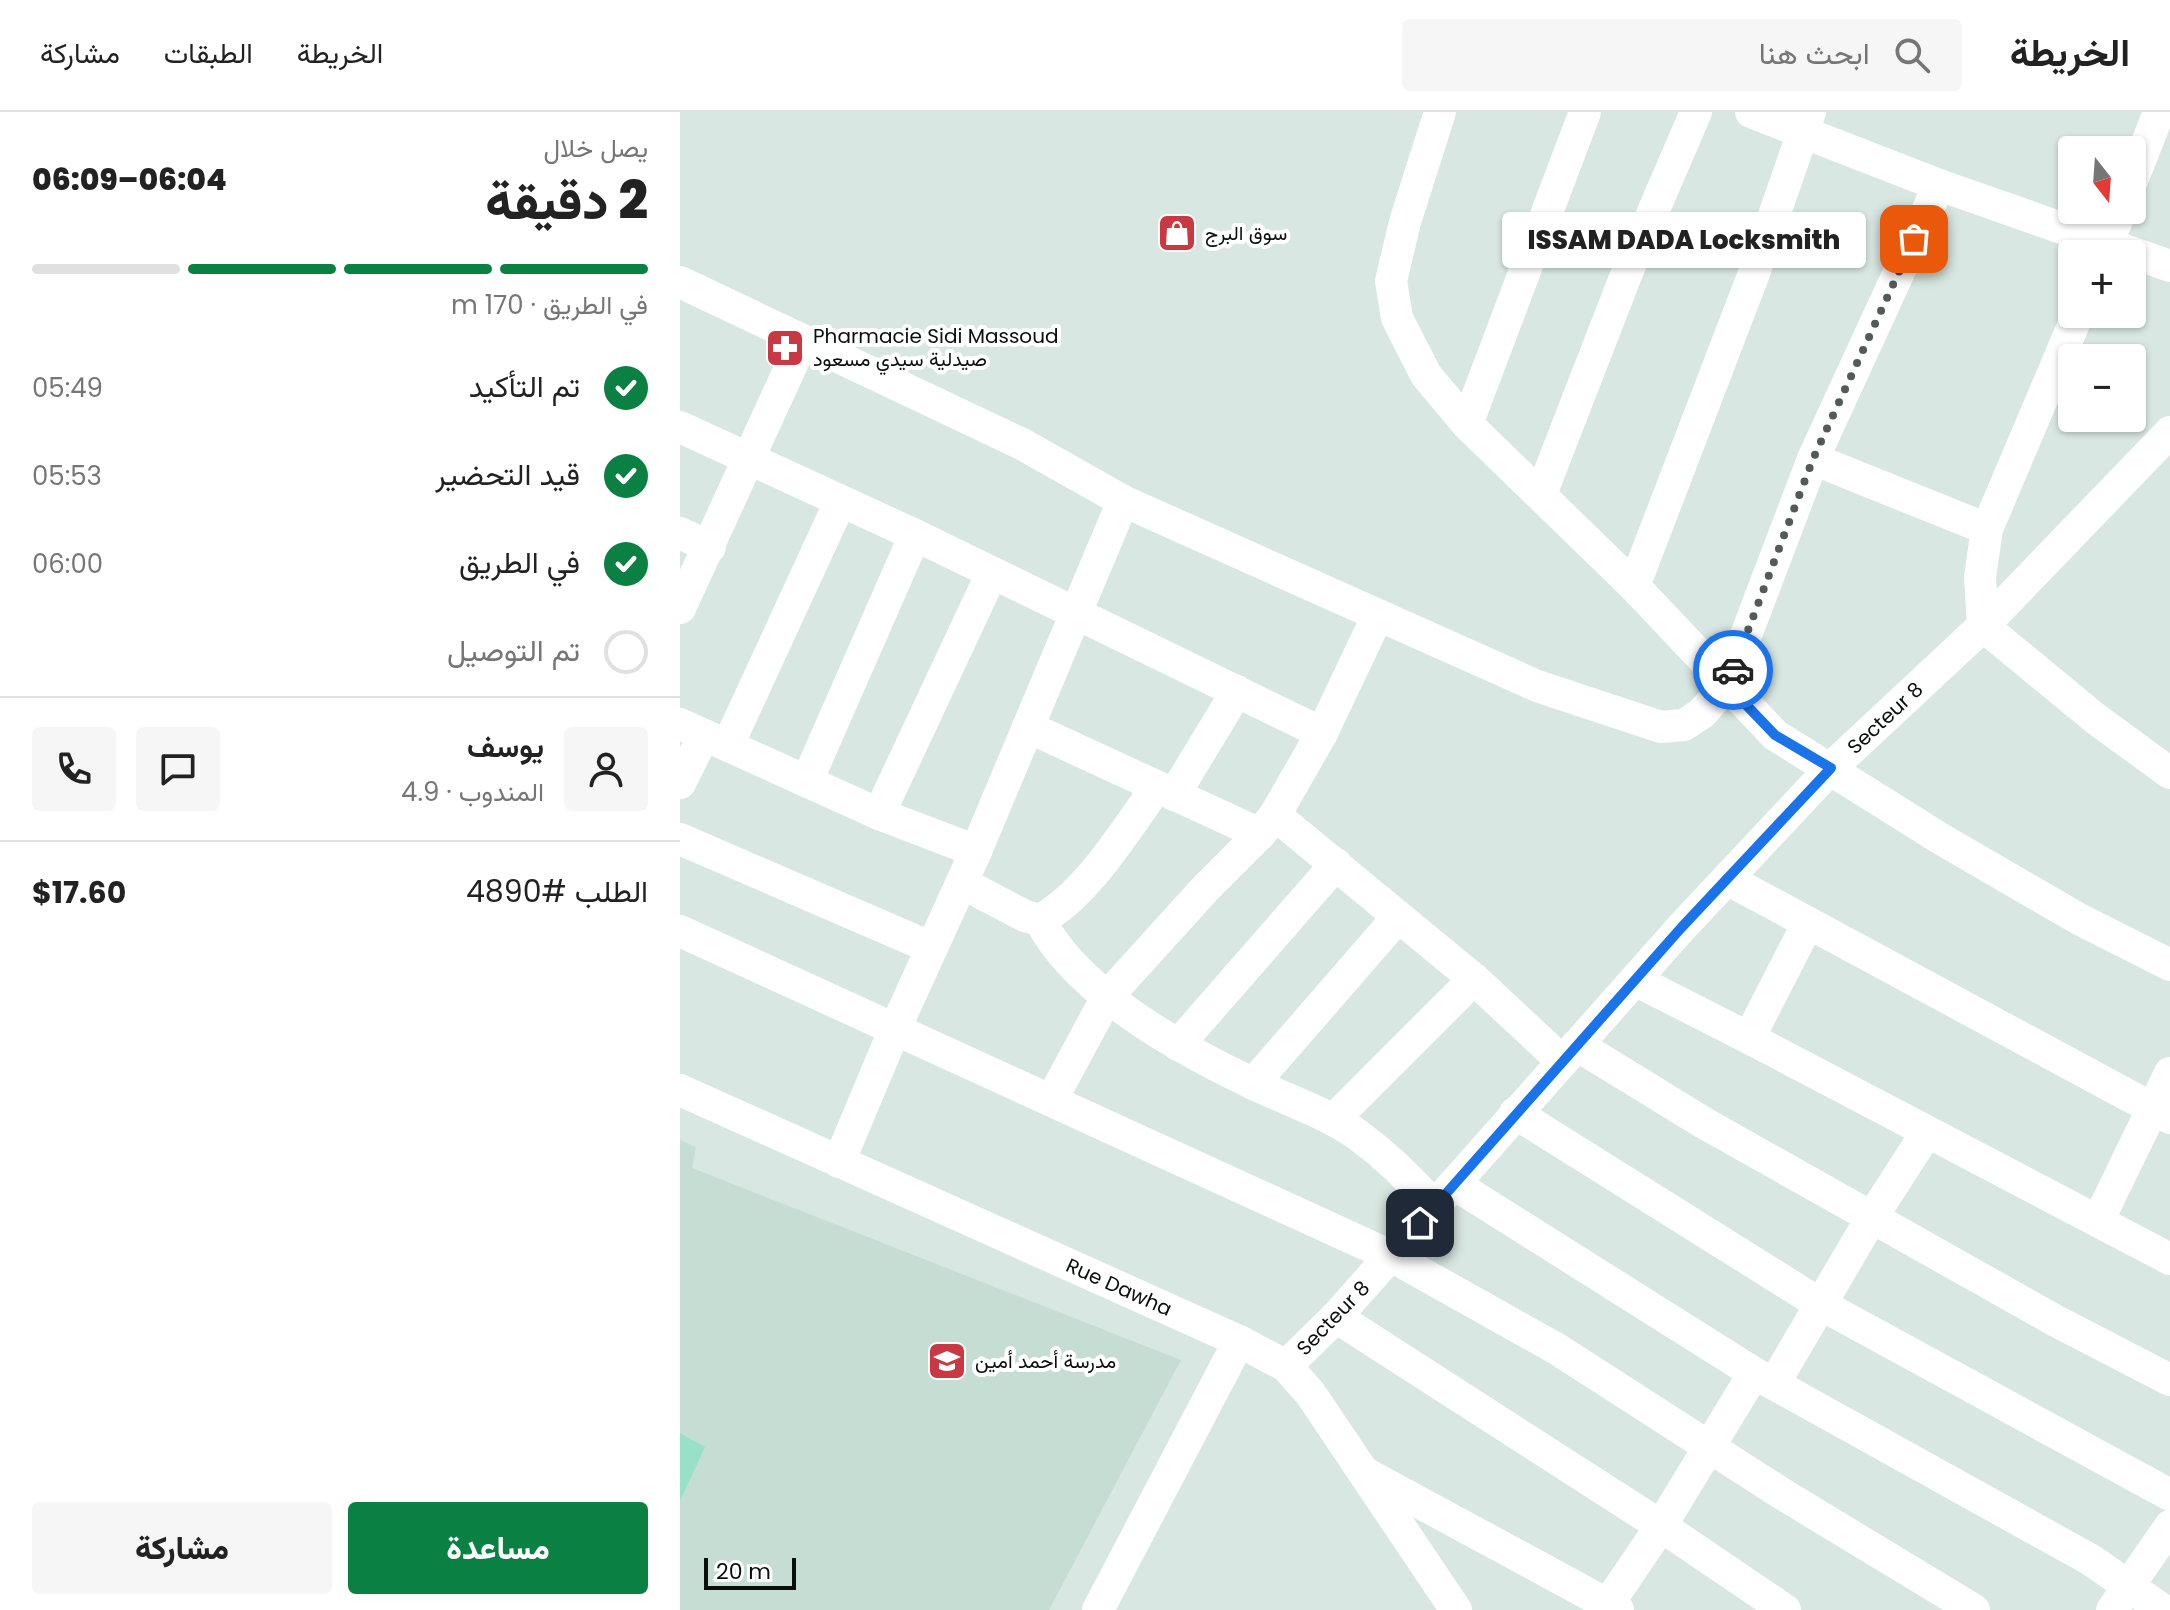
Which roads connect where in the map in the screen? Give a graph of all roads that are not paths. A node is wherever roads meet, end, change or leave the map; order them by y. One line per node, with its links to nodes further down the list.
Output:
1 (1440, 112): 15 (street)
2 (1585, 112): 15 (street)
3 (1696, 112): 20 (street)
4 (1751, 112): 6 (street)
5 (2159, 112): 7 (street)
6 (1807, 121): 8 (street); 28 (street)
7 (2146, 145)
8 (1939, 185): 9 (street); 18 (street)
9 (2082, 240)
10 (2146, 260): 11 (street)
11 (2170, 266)
12 (680, 282): 14 (street)
13 (2072, 328): 23 (street)
14 (803, 340): 19 (street); 21 (street)
15 (1467, 424): 20 (street)
16 (680, 427): 19 (street)
17 (2170, 432): 32 (street, Secteur 8)
18 (1813, 459): 23 (street); 33 (street)
19 (750, 460): 22 (street); 26 (street)
20 (1541, 494): 28 (street)
21 (1123, 501): 30 (street); 31 (street)
22 (840, 502): 25 (street); 37 (street)
23 (1987, 529): 32 (street)
24 (680, 533): 26 (street)
25 (915, 535): 27 (street); 40 (street)
26 (710, 547): 29 (street)
27 (992, 573): 30 (street); 43 (street)
28 (1634, 586): 33 (street)
29 (680, 608)
30 (1075, 613): 34 (street); 35 (street)
31 (1378, 615): 33 (street); 36 (street)
32 (1983, 626): 38 (street); 39 (street, Secteur 8)
33 (1727, 685): 39 (street)
34 (1237, 691): 36 (street); 42 (street)
35 (1028, 727): 42 (street); 46 (street)
36 (1322, 733): 44 (street)
37 (704, 735): 40 (street); 41 (street)
38 (2168, 767)
39 (1831, 768): 48 (street, Secteur 8); 55 (street)
40 (807, 781): 43 (street)
41 (680, 783)
42 (1166, 791): 44 (street); 51 (street)
43 (879, 814): 46 (street)
44 (1267, 824): 47 (street); 58 (street)
45 (680, 839): 54 (street)
46 (976, 851): 49 (street)
47 (1336, 864): 50 (street); 61 (street)
48 (1727, 879): 52 (street); 57 (street, Secteur 8)
49 (962, 883): 51 (street); 54 (street)
50 (1398, 917): 56 (street); 64 (street)
51 (1040, 920): 58 (street)
52 (1808, 923): 60 (street); 68 (street)
53 (680, 931): 59 (street)
54 (932, 948): 59 (street)
55 (2170, 965)
56 (1474, 979): 62 (street); 69 (street)
57 (1635, 980): 60 (street); 62 (street, Secteur 8)
58 (1107, 997): 61 (street); 66 (street)
59 (894, 1031): 66 (street); 71 (street)
60 (1749, 1038): 70 (street)
61 (1178, 1045): 64 (street)
62 (1570, 1053): 67 (street, Secteur 8); 73 (street)
63 (2170, 1073): 68 (street)
64 (1253, 1084): 69 (street)
65 (680, 1090): 71 (street, Rue Dawha)
66 (1052, 1099): 75 (street)
67 (1515, 1113): 72 (street, Secteur 8); 77 (street)
68 (2161, 1113): 74 (street)
69 (1333, 1120): 72 (street)
70 (1927, 1132): 73 (street); 74 (street)
71 (839, 1162): 79 (street, Rue Dawha)
72 (1444, 1195): 75 (street, Secteur 8); 81 (street)
73 (1872, 1217): 77 (street); 82 (street)
74 (2098, 1221): 76 (street)
75 (1391, 1256): 78 (street, Secteur 8); 83 (street)
76 (2170, 1259)
77 (1820, 1304): 81 (street); 85 (street)
78 (1336, 1317): 80 (street, Secteur 8); 86 (street)
79 (1239, 1341): 80 (street, Rue Dawha); 90 (street)
80 (1286, 1366): 84 (street, Rue Dawha)
81 (1764, 1378): 83 (street); 88 (street)
82 (2170, 1380)
83 (1708, 1446): 86 (street); 93 (street)
84 (1361, 1471): 89 (street); 91 (street, Rue Dawha)
85 (2170, 1495)
86 (1661, 1526): 89 (street); 92 (street)
87 (2170, 1526): 88 (street)
88 (2122, 1598): 94 (street)
89 (1610, 1608)
90 (1098, 1610)
91 (1456, 1610)
92 (1785, 1610)
93 (1974, 1610)
94 (2163, 1610)

